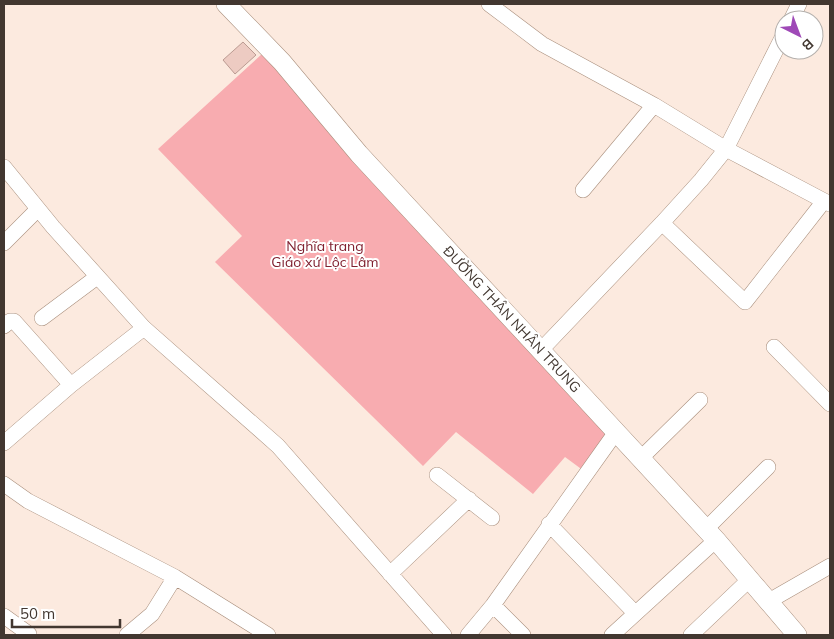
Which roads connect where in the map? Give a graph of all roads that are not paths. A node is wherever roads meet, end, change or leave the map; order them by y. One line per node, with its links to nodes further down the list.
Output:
1 (226, 4): 17 (street, ĐƯỜNG THÂN NHÂN TRUNG)
2 (489, 4): 4 (street)
3 (774, 54): 5 (street)
4 (654, 105): 5 (street); 7 (street)
5 (726, 149): 8 (street); 10 (street)
6 (4, 167): 9 (street)
7 (583, 190)
8 (827, 202): 10 (street)
9 (38, 209): 11 (street); 12 (street)
10 (662, 223): 17 (street)
11 (4, 243)
12 (97, 276): 13 (street); 15 (street)
13 (42, 318)
14 (4, 326): 18 (street)
15 (144, 328): 18 (street); 32 (street)
16 (774, 347): 20 (street)
17 (541, 350): 21 (street, ĐƯỜNG THÂN NHÂN TRUNG)
18 (71, 385): 22 (street)
19 (700, 400): 23 (street)
20 (830, 404)
21 (616, 432): 23 (street, ĐƯỜNG THÂN NHÂN TRUNG); 29 (street)
22 (4, 443)
23 (641, 458): 30 (street, ĐƯỜNG THÂN NHÂN TRUNG)
24 (768, 467): 30 (street)
25 (437, 475): 27 (street)
26 (4, 484): 33 (street)
27 (469, 499): 28 (street); 32 (street)
28 (492, 518)
29 (549, 524): 36 (street); 37 (street)
30 (711, 535): 34 (street, ĐƯỜNG THÂN NHÂN TRUNG); 37 (street)
31 (830, 566): 35 (street)
32 (390, 574): 42 (street)
33 (175, 577): 40 (street); 41 (street)
34 (750, 579): 35 (street, ĐƯỜNG THÂN NHÂN TRUNG); 46 (street)
35 (769, 601): 47 (street, ĐƯỜNG THÂN NHÂN TRUNG)
36 (493, 605): 43 (street); 44 (street)
37 (635, 613): 45 (street)
38 (4, 616): 39 (street)
39 (29, 634)
40 (127, 635)
41 (268, 635)
42 (444, 635)
43 (468, 635)
44 (523, 635)
45 (612, 635)
46 (691, 635)
47 (797, 635)

